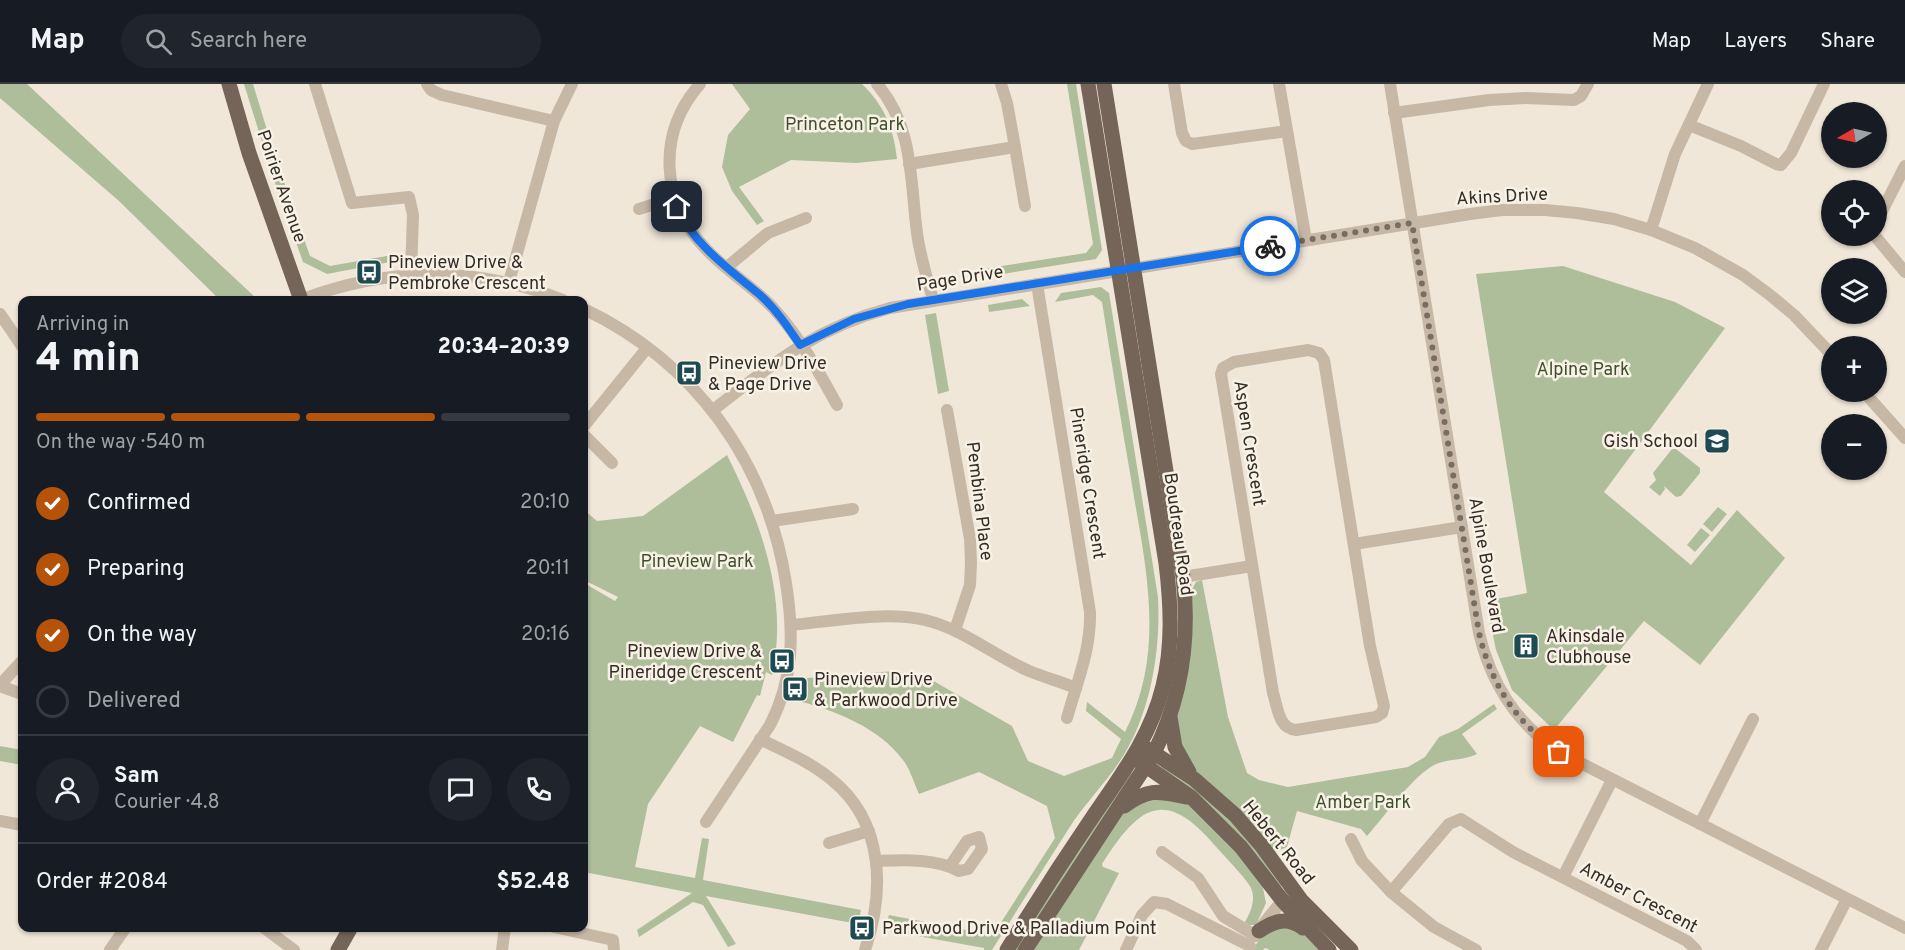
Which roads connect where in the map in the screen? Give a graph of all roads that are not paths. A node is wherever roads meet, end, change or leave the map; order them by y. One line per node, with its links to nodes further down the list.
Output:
1 (229, 84): 38 (main road, Poirier Avenue)
2 (315, 84): 35 (street)
3 (427, 84): 17 (street)
4 (572, 84): 17 (street)
5 (700, 84): 23 (street)
6 (877, 84): 21 (street)
7 (1001, 84): 20 (street)
8 (1088, 84): 33 (main road, Boudreau Road)
9 (1104, 84): 33 (main road, Boudreau Road)
10 (1174, 84): 19 (street)
11 (1279, 84): 19 (street)
12 (1390, 84): 16 (street, Alpine Boulevard)
13 (1588, 84): 16 (street)
14 (1708, 84): 18 (street)
15 (1824, 84): 18 (street)
16 (1394, 113): 28 (street, Alpine Boulevard)
17 (554, 121): 36 (street)
18 (1689, 125): 29 (street)
19 (1287, 131): 30 (street)
20 (1015, 147): 21 (street); 25 (street)
21 (909, 164): 41 (street)
22 (1905, 166): 24 (street)
23 (674, 198): 26 (street); 32 (street)
24 (1887, 201)
25 (1025, 206)
26 (639, 209)
27 (806, 218): 32 (street)
28 (1412, 223): 29 (street, Akins Drive); 30 (street, Akins Drive); 58 (street, Alpine Boulevard)
29 (1651, 230): 45 (street, Akins Drive)
30 (1306, 240): 33 (street, Akins Drive)
31 (1883, 246): 34 (street)
32 (727, 267): 46 (street)
33 (1126, 269): 37 (street, Page Drive); 61 (main road, Boudreau Road); 72 (main road, Boudreau Road)
34 (1905, 272)
35 (411, 274): 36 (street); 39 (street)
36 (509, 282): 40 (street)
37 (1037, 284): 41 (street, Page Drive); 66 (street, Pineridge Crescent)
38 (299, 296)
39 (312, 296)
40 (551, 296)
41 (933, 300): 46 (street, Page Drive)
42 (588, 311): 47 (street)
43 (0, 314): 44 (street)
44 (18, 340)
45 (1821, 343)
46 (800, 345): 49 (street); 50 (street, Page Drive)
47 (647, 348): 50 (street); 52 (street)
48 (1874, 402): 53 (street)
49 (837, 405)
50 (713, 410): 57 (street)
51 (947, 410): 63 (street, Pembina Place)
52 (588, 421)
53 (1903, 430)
54 (588, 439): 55 (street)
55 (612, 463)
56 (854, 509): 57 (street)
57 (772, 521): 62 (street)
58 (1462, 527): 59 (street); 74 (street, Alpine Boulevard)
59 (1354, 544): 60 (street, Aspen Crescent); 60 (street, Aspen Crescent)
60 (1252, 566): 61 (street)
61 (1183, 577): 68 (main road, Boudreau Road)
62 (792, 624): 63 (street); 71 (street)
63 (955, 630): 66 (street)
64 (18, 666): 65 (street)
65 (0, 686): 67 (street)
66 (1076, 688): 69 (street, Pineridge Crescent)
67 (18, 693)
68 (1170, 717): 72 (main road, Boudreau Road); 73 (main road)
69 (1066, 718)
70 (1753, 719): 80 (street)
71 (760, 739): 78 (street); 81 (street)
72 (1143, 755): 73 (main road, Hebert Road); 75 (main road, Hebert Road); 76 (main road, Boudreau Road); 105 (main road, Boudreau Road)
73 (1194, 779): 89 (main road, Hebert Road)
74 (1612, 780): 80 (street, Alpine Boulevard); 87 (street, Amber Crescent)
75 (1192, 798): 76 (main road); 89 (main road, Hebert Road)
76 (1117, 811): 106 (main road, Boudreau Road)
77 (0, 821): 79 (street)
78 (706, 822)
79 (18, 824)
80 (1700, 824): 90 (street, Alpine Boulevard)
81 (869, 831): 83 (street); 85 (street)
82 (1351, 840): 88 (street)
83 (829, 843)
84 (1162, 852): 98 (street)
85 (878, 861): 86 (street); 104 (street)
86 (950, 866)
87 (1563, 877): 88 (street, Amber Crescent); 111 (street, Amber Crescent)
88 (1391, 892): 110 (street)
89 (1288, 895): 97 (main road, Hebert Road); 98 (street); 109 (main road, Hebert Road)
90 (1847, 899): 91 (street, Alpine Boulevard); 112 (street)
91 (1905, 928)
92 (123, 932): 99 (street)
93 (270, 932): 100 (street)
94 (348, 932): 101 (main road)
95 (505, 932): 102 (street)
96 (577, 932): 103 (street)
97 (1315, 937): 98 (main road); 108 (main road, Hebert Road)
98 (1253, 941): 107 (street)
99 (110, 950)
100 (294, 950)
101 (338, 950)
102 (502, 950)
103 (614, 950)
104 (865, 950)
105 (1007, 950)
106 (1026, 950)
107 (1126, 950)
108 (1329, 950)
109 (1351, 950)
110 (1476, 950)
111 (1696, 950)
112 (1821, 950)

